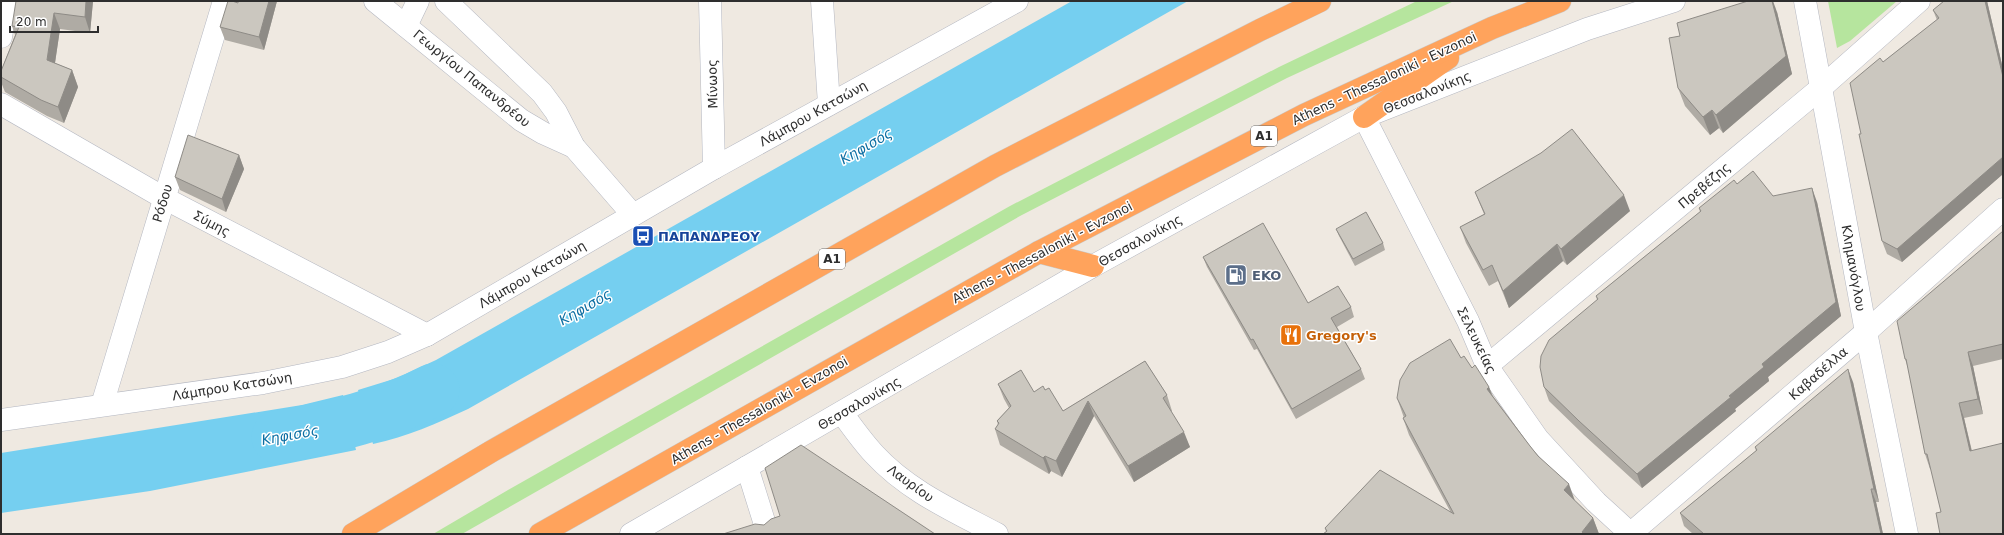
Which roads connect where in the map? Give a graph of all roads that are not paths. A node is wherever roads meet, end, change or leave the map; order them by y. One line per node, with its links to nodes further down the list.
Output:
1 (7, 1): 16 (street)
2 (224, 1): 23 (street, Ρόδου)
3 (375, 1): 14 (street, Γεωργίου Παπανδρέου)
4 (418, 1): 14 (street)
5 (446, 1): 21 (street, Γεωργίου Παπανδρέου)
6 (710, 1): 22 (street, Μίνωος)
7 (822, 1): 19 (street)
8 (1017, 1): 19 (street, Λάμπρου Κατσώνη)
9 (1320, 1): 35 (highway, Α1)
10 (1560, 1): 15 (highway, Athens - Thessaloniki - Evzonoi / Α1)
11 (1674, 1): 20 (street, Θεσσαλονίκης)
12 (1805, 1): 17 (street, Κλημανόγλου)
13 (1919, 1): 17 (street, Πρεβέζης)
14 (406, 26): 21 (street, Γεωργίου Παπανδρέου)
15 (1492, 28): 20 (highway); 26 (highway, Athens - Thessaloniki - Evzonoi / Α1)
16 (1, 37)
17 (1822, 87): 28 (street, Κλημανόγλου); 30 (street, Πρεβέζης)
18 (1, 104): 23 (street, Σύμης)
19 (829, 104): 22 (street, Λάμπρου Κατσώνη)
20 (1364, 117): 27 (street, Θεσσαλονίκης); 30 (street, Σελευκείας)
21 (574, 147): 25 (street, Γεωργίου Παπανδρέου)
22 (714, 168): 25 (street, Λάμπρου Κατσώνη)
23 (164, 198): 29 (street, Σύμης); 31 (street, Ρόδου)
24 (2003, 209): 28 (street, Καβαδέλλα)
25 (633, 215): 29 (street, Λάμπρου Κατσώνη)
26 (1039, 252): 27 (highway); 36 (highway, Athens - Thessaloniki - Evzonoi / Α1)
27 (1093, 266): 32 (street, Θεσσαλονίκης)
28 (1866, 332): 40 (street, Καβαδέλλα); 41 (street, Κλημανόγλου)
29 (427, 335): 31 (street, Λάμπρου Κατσώνη)
30 (1487, 366): 40 (street, Σελευκείας)
31 (102, 405): 33 (street, Λάμπρου Κατσώνη)
32 (842, 412): 34 (street, Θεσσαλονίκης); 39 (street, Λαυρίου)
33 (1, 420)
34 (747, 467): 37 (street, Θεσσαλονίκης); 38 (street)
35 (353, 534)
36 (540, 534)
37 (631, 534)
38 (768, 534)
39 (997, 534)
40 (1631, 534)
41 (1907, 534)

